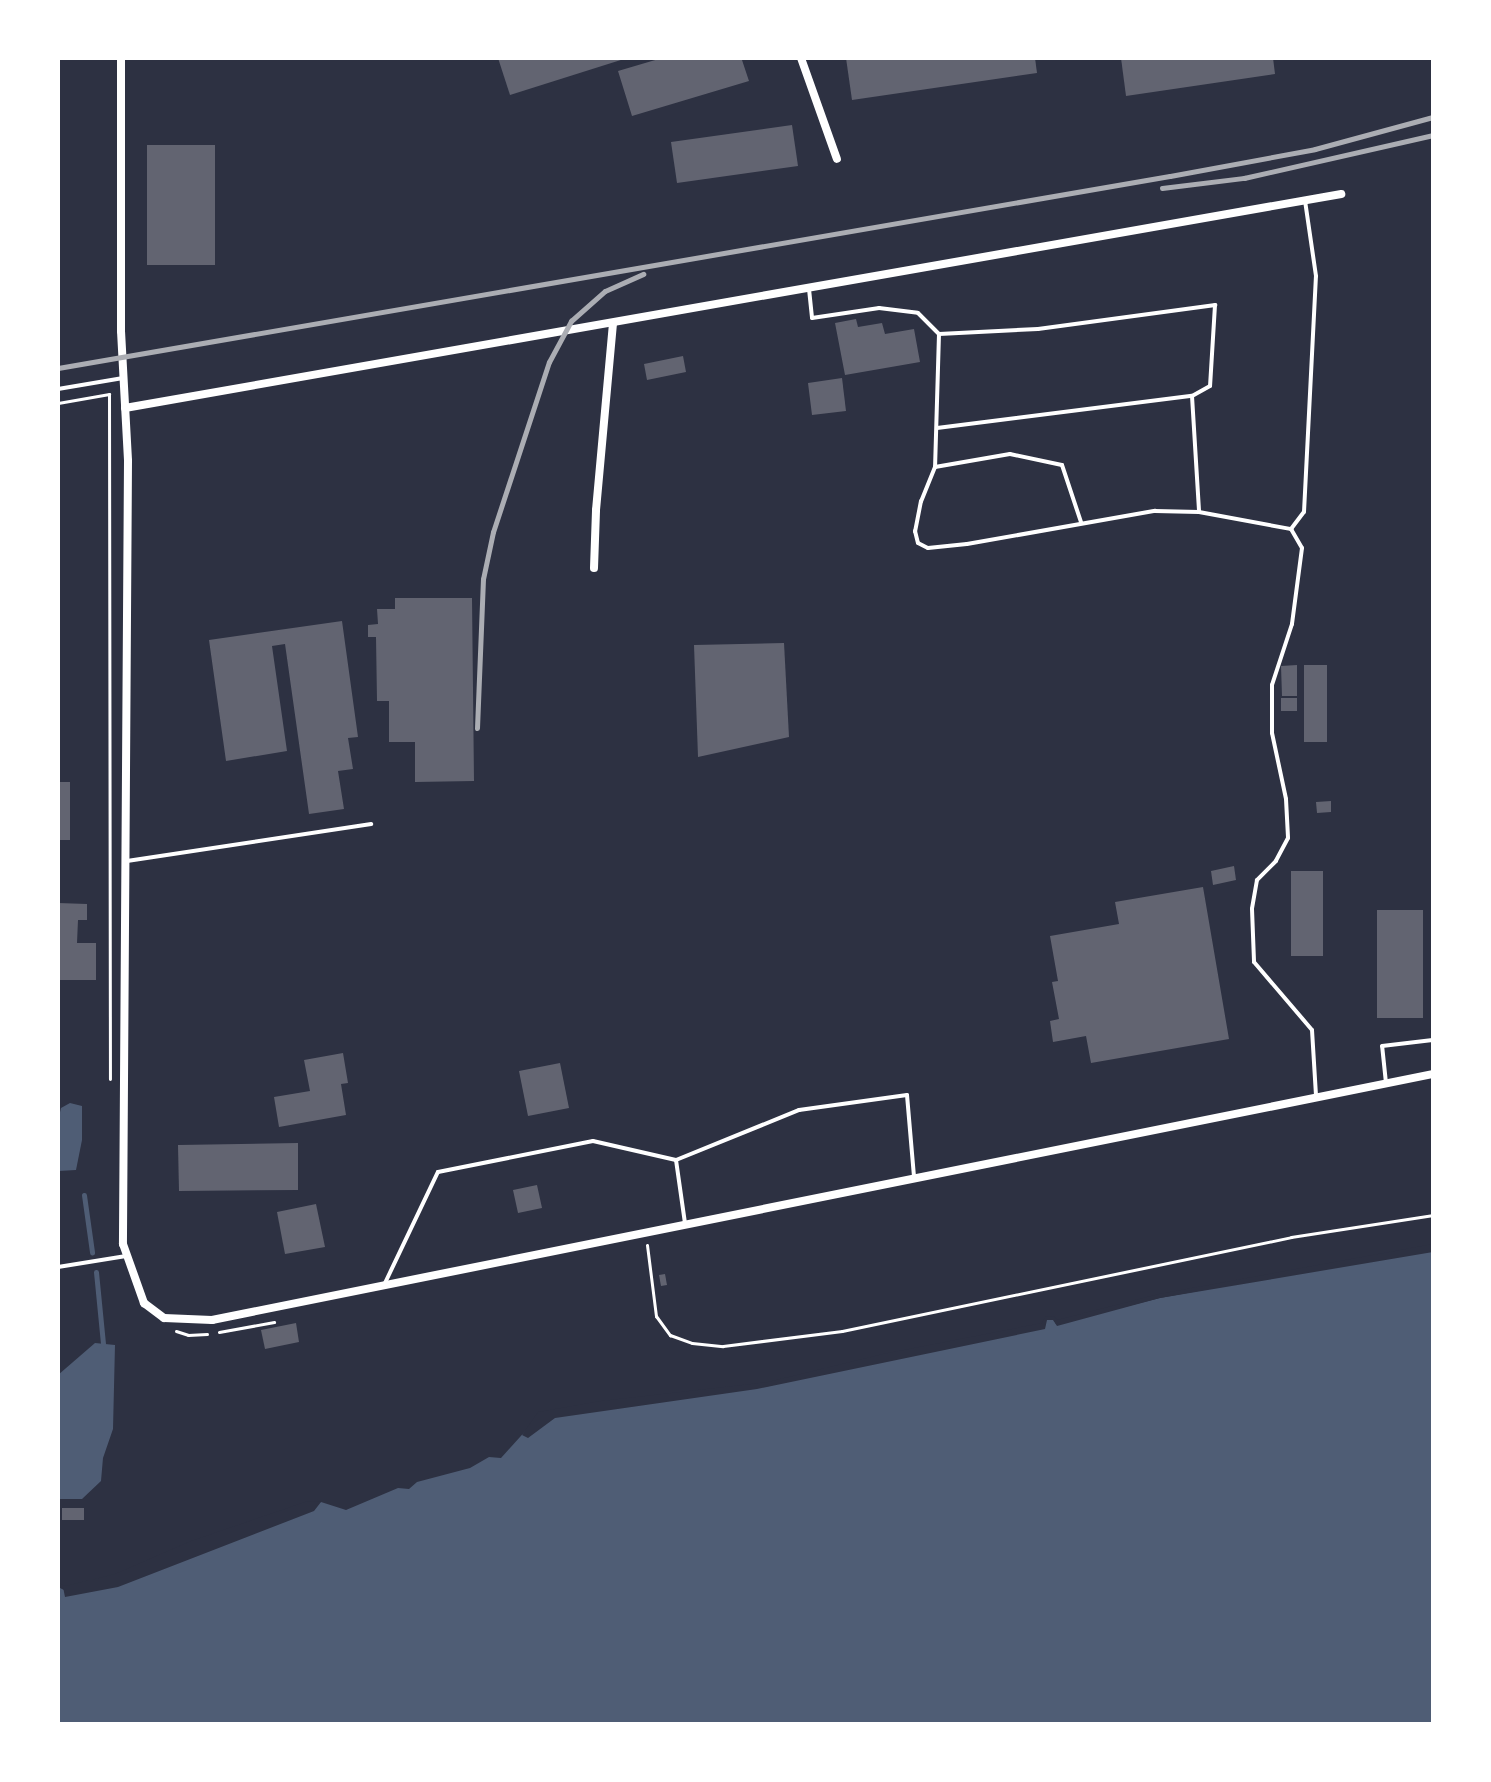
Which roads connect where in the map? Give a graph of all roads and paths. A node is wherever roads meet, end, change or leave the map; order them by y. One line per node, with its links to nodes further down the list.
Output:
1 (121, 58): 9 (street)
2 (801, 58): 3 (street)
3 (837, 159)
4 (1341, 194): 5 (street)
5 (1305, 200): 6 (street); 18 (lane)
6 (809, 289): 7 (street); 8 (lane)
7 (613, 324): 13 (street); 19 (street)
8 (939, 334): 11 (lane); 14 (lane)
9 (123, 378): 10 (lane); 13 (street)
10 (58, 389)
11 (1192, 396): 14 (lane); 16 (lane)
12 (58, 403): 24 (path)
13 (125, 408): 21 (street)
14 (937, 428): 15 (lane)
15 (935, 467): 17 (lane); 17 (lane)
16 (1199, 512): 17 (lane); 18 (lane)
17 (1081, 523)
18 (1291, 529): 26 (lane)
19 (594, 568)
20 (371, 824): 21 (lane)
21 (127, 861): 32 (street)
22 (1433, 1040): 25 (lane)
23 (1433, 1074): 25 (street)
24 (110, 1082)
25 (1386, 1083): 26 (street)
26 (1316, 1097): 28 (street)
27 (676, 1160): 28 (lane); 30 (lane); 34 (lane)
28 (914, 1179): 30 (street)
29 (1433, 1215): 31 (path)
30 (685, 1223): 34 (street)
31 (646, 1242)
32 (127, 1256): 33 (lane); 34 (street)
33 (58, 1267)
34 (384, 1285)
35 (275, 1321): 36 (path)
36 (174, 1331)

